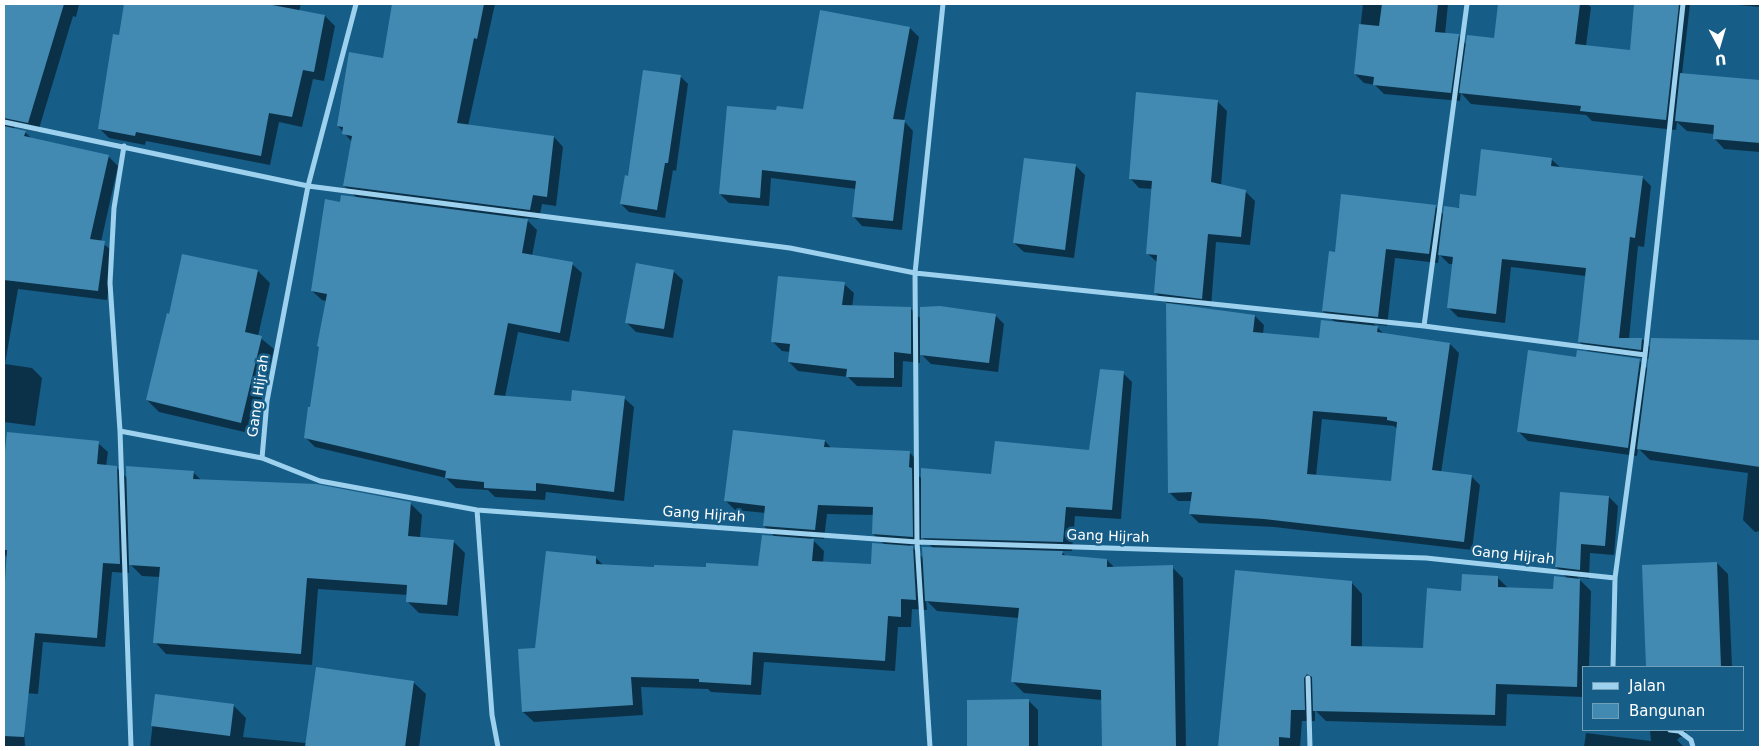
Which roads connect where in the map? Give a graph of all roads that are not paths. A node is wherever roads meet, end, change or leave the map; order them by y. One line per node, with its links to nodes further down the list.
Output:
1 (356, 4): 7 (street, Gang Hijrah)
2 (943, 4): 8 (street)
3 (1467, 4): 9 (street)
4 (1683, 4): 10 (street)
5 (4, 122): 6 (street)
6 (124, 146): 7 (street); 11 (street)
7 (308, 186): 8 (street); 12 (street, Gang Hijrah)
8 (915, 273): 9 (street); 14 (street)
9 (1424, 326): 10 (street)
10 (1645, 355): 15 (street)
11 (120, 431): 12 (street); 19 (street)
12 (262, 458): 13 (street, Gang Hijrah)
13 (477, 510): 14 (street, Gang Hijrah); 20 (street)
14 (917, 542): 15 (street, Gang Hijrah); 21 (street)
15 (1615, 578): 16 (street)
16 (1613, 666)
17 (1308, 678): 22 (street)
18 (1679, 731): 23 (street)
19 (131, 747)
20 (498, 747)
21 (930, 747)
22 (1310, 747)
23 (1693, 747)

